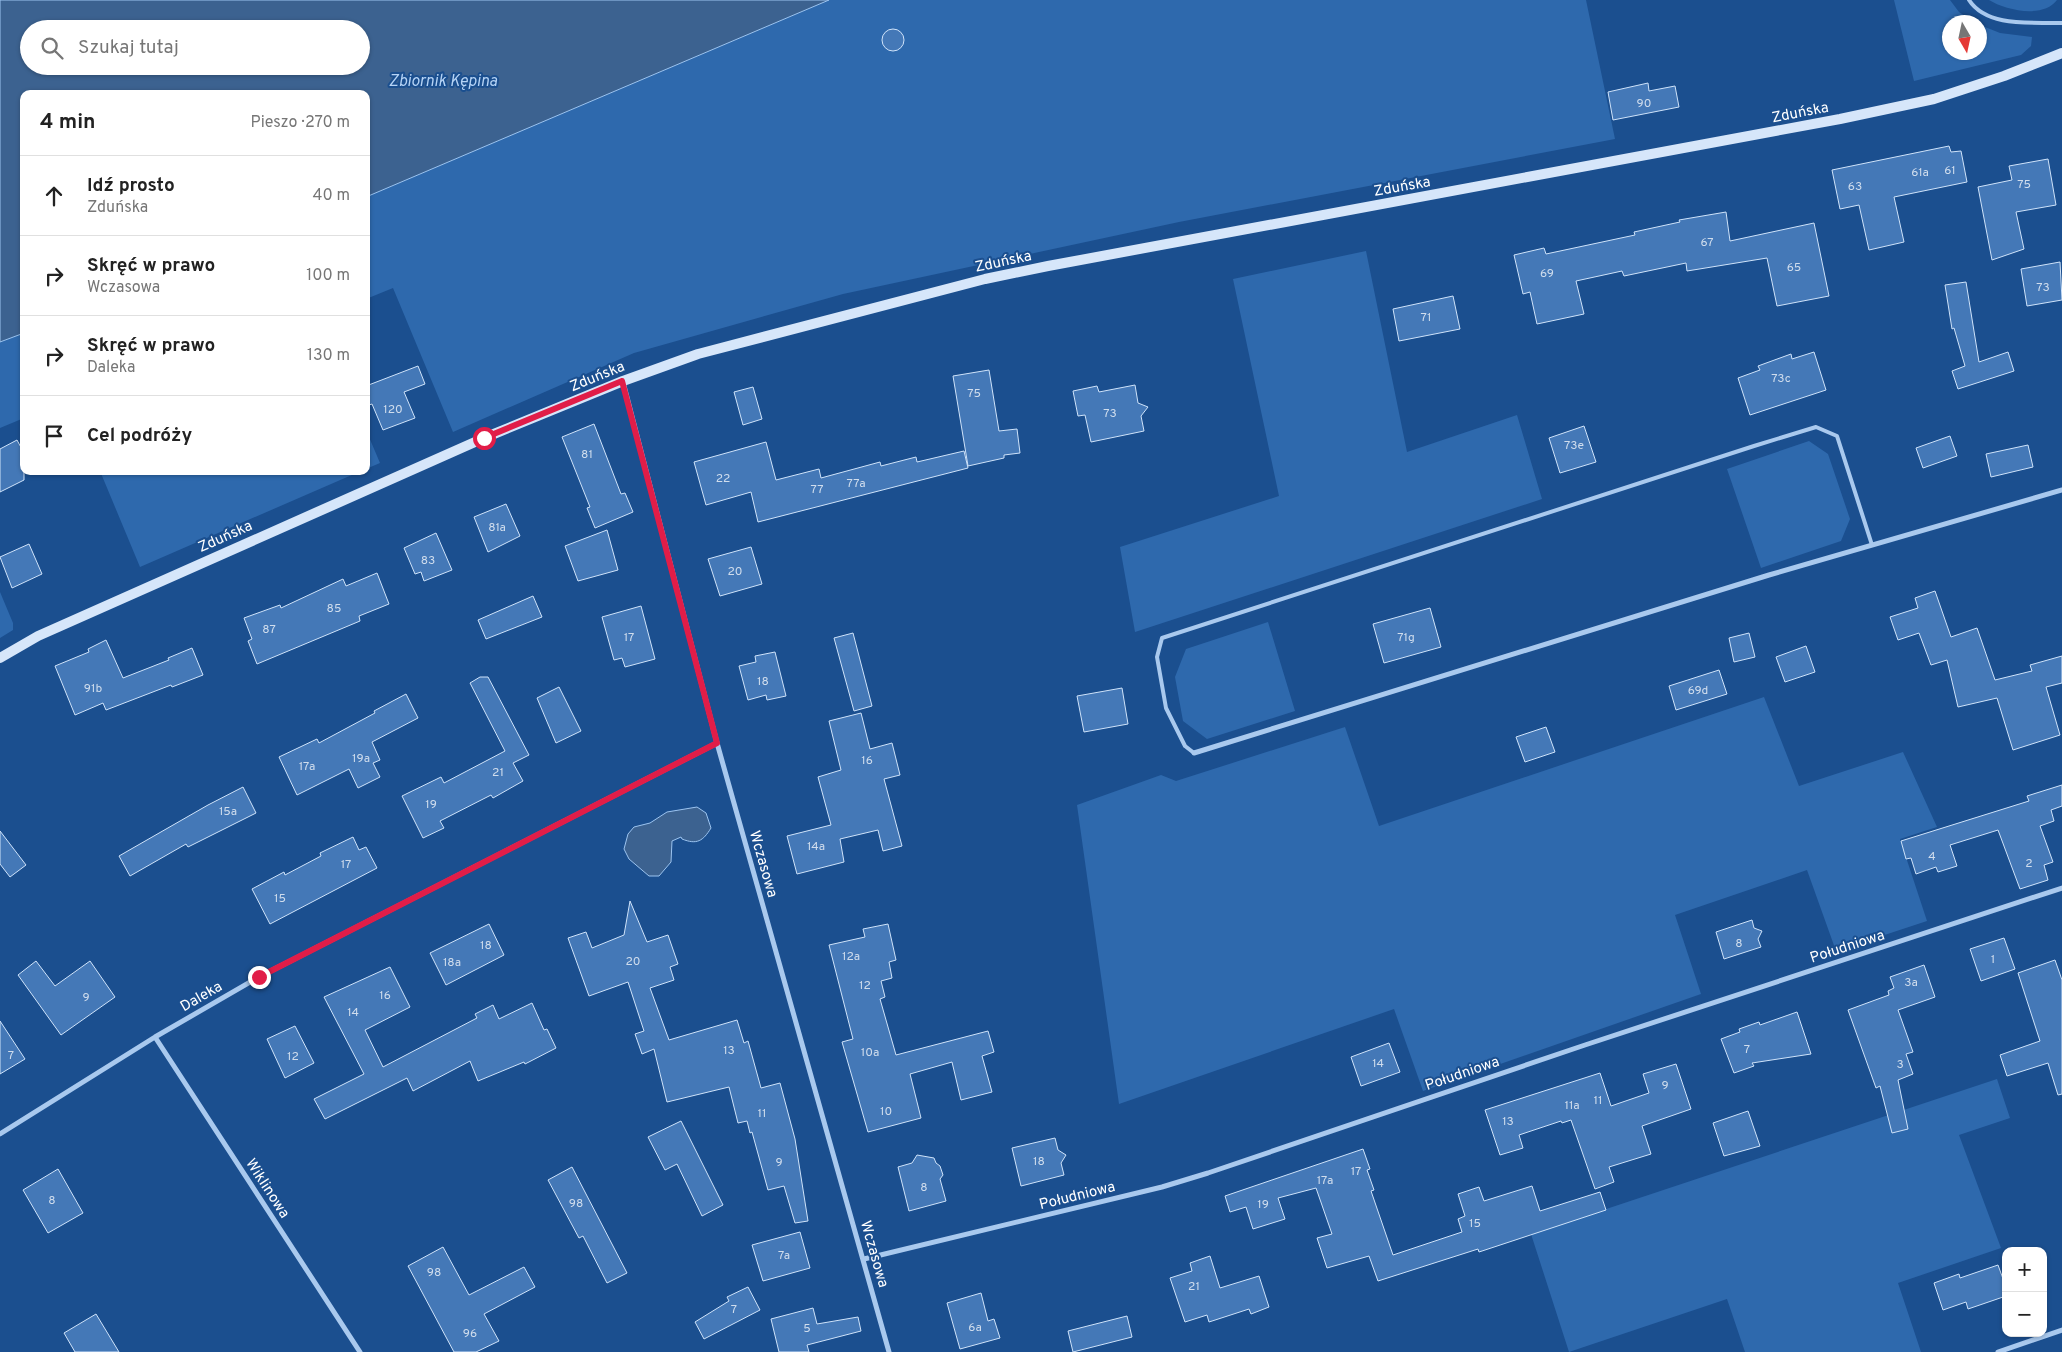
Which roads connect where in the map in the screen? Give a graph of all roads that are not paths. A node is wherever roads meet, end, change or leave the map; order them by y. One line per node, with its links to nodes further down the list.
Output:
1 (1969, 0): 2 (lane)
2 (2062, 23)
3 (2062, 53): 4 (street, Zduńska)
4 (622, 381): 7 (street, Zduńska); 8 (street, Wczasowa)
5 (2062, 490): 6 (street)
6 (1872, 545): 9 (street); 9 (lane)
7 (0, 658)
8 (717, 743): 11 (street, Daleka); 13 (street, Wczasowa)
9 (1194, 753)
10 (2062, 888): 13 (street, Południowa)
11 (155, 1038): 12 (street, Daleka); 15 (street, Wiklinowa)
12 (0, 1134)
13 (864, 1260): 16 (street, Wczasowa)
14 (2062, 1330): 17 (street)
15 (360, 1352)
16 (889, 1352)
17 (1998, 1352)

